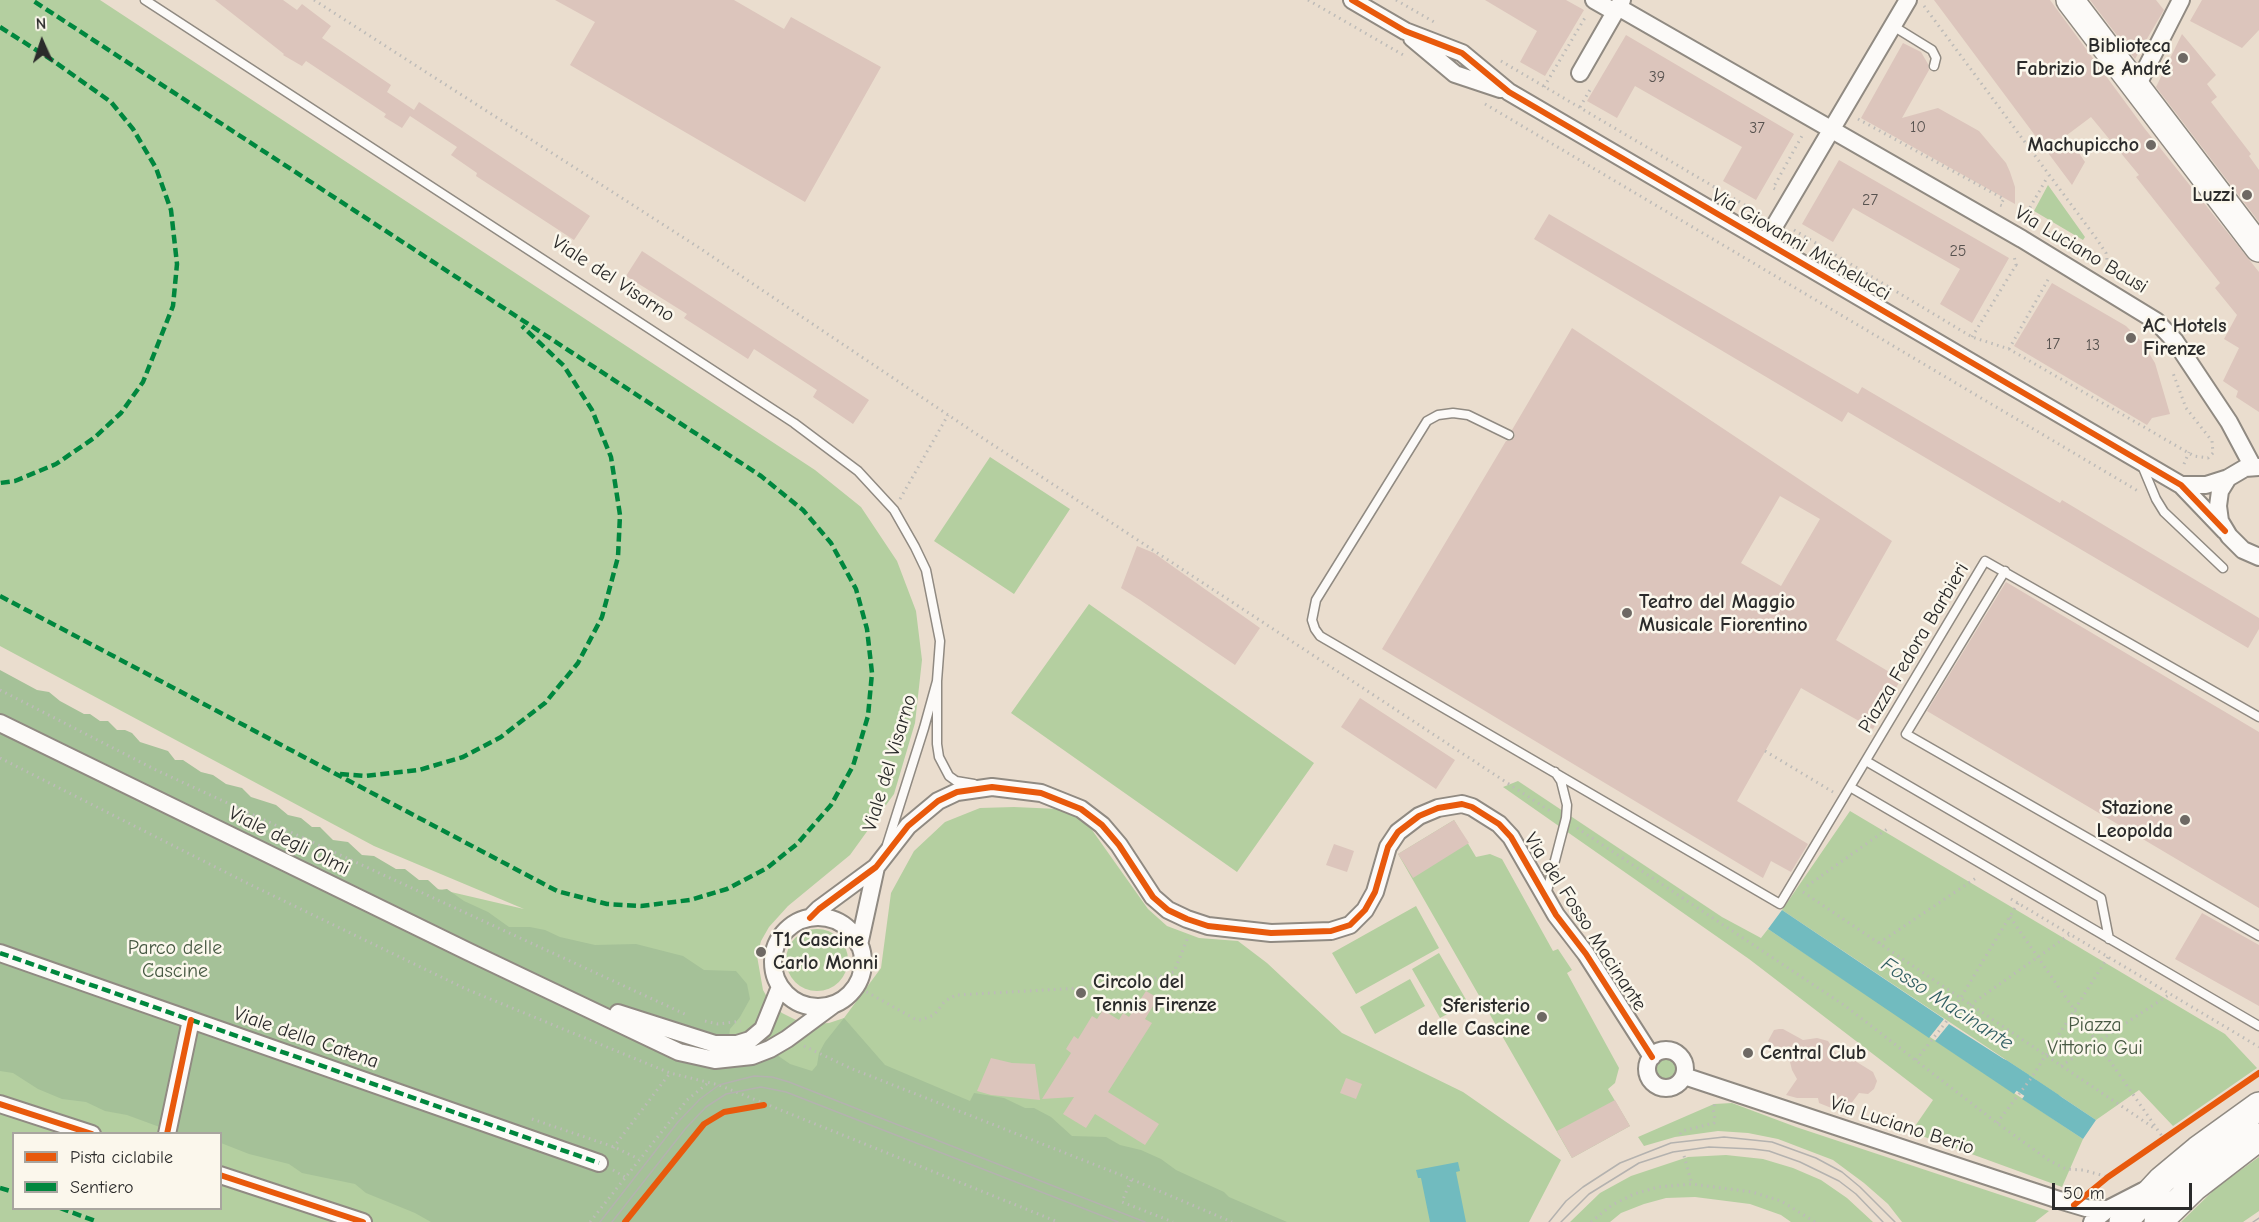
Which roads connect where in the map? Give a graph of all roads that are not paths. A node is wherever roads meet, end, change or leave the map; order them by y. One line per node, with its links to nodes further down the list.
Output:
1 (145, 0): 24 (lane, Viale del Visarno)
2 (1352, 0): 13 (street, Via Giovanni Michelucci)
3 (1594, 0): 7 (street, Via Luciano Bausi)
4 (2070, 0): 11 (main road)
5 (2181, 0): 11 (street)
6 (1916, 2): 8 (street)
7 (1617, 10): 10 (street); 12 (street, Via Luciano Bausi)
8 (1899, 30): 9 (lane); 12 (street)
9 (1934, 66)
10 (1580, 73)
11 (2136, 88): 14 (main road)
12 (1832, 129): 13 (street); 17 (street, Via Luciano Bausi)
13 (1764, 242): 16 (street, Via Giovanni Michelucci)
14 (2259, 248)
15 (1509, 435): 28 (lane)
16 (2141, 463): 19 (street, Via Giovanni Michelucci); 22 (lane)
17 (2256, 467): 18 (street)
18 (2228, 478): 19 (street); 20 (street)
19 (2181, 485): 20 (street, Via Giovanni Michelucci)
20 (2225, 531): 21 (street, Via Giovanni Michelucci)
21 (2259, 557)
22 (2223, 568)
23 (2005, 571): 25 (lane); 27 (lane, Piazza Fedora Barbieri); 35 (lane, Piazza Fedora Barbieri)
24 (936, 681): 29 (lane, Viale del Visarno); 31 (lane, Viale del Visarno)
25 (2259, 717)
26 (0, 723): 40 (street, Viale degli Olmi)
27 (1866, 761): 30 (lane, Piazza Fedora Barbieri); 36 (lane)
28 (1555, 771): 30 (lane, Piazza Fedora Barbieri); 32 (lane)
29 (992, 787): 31 (street, Viale del Visarno); 34 (street, Viale del Visarno)
30 (1850, 787): 36 (lane)
31 (880, 862): 33 (street, Viale del Visarno); 37 (street, Viale del Visarno)
32 (1545, 897): 34 (street, Via del Fosso Macinante); 44 (street, Via del Fosso Macinante)
33 (810, 918): 37 (street); 39 (street)
34 (1300, 933)
35 (2259, 936)
36 (2109, 939): 43 (lane)
37 (859, 945): 41 (street)
38 (0, 953): 42 (street, Viale della Catena)
39 (780, 987): 40 (street, Viale degli Olmi); 41 (street)
40 (560, 994): 41 (street, Viale degli Olmi)
41 (833, 1005)
42 (191, 1020): 49 (street); 51 (street, Viale della Catena)
43 (2259, 1026)
44 (1652, 1057): 45 (street); 45 (street, Via del Fosso Macinante)
45 (1684, 1076): 54 (street, Via Luciano Berio)
46 (0, 1104): 48 (street)
47 (2259, 1106): 54 (main road)
48 (86, 1132)
49 (167, 1132)
50 (2259, 1137): 53 (main road)
51 (599, 1163)
52 (222, 1176): 55 (street)
53 (2166, 1214)
54 (2116, 1216): 56 (street)
55 (363, 1222)
56 (2092, 1222)

